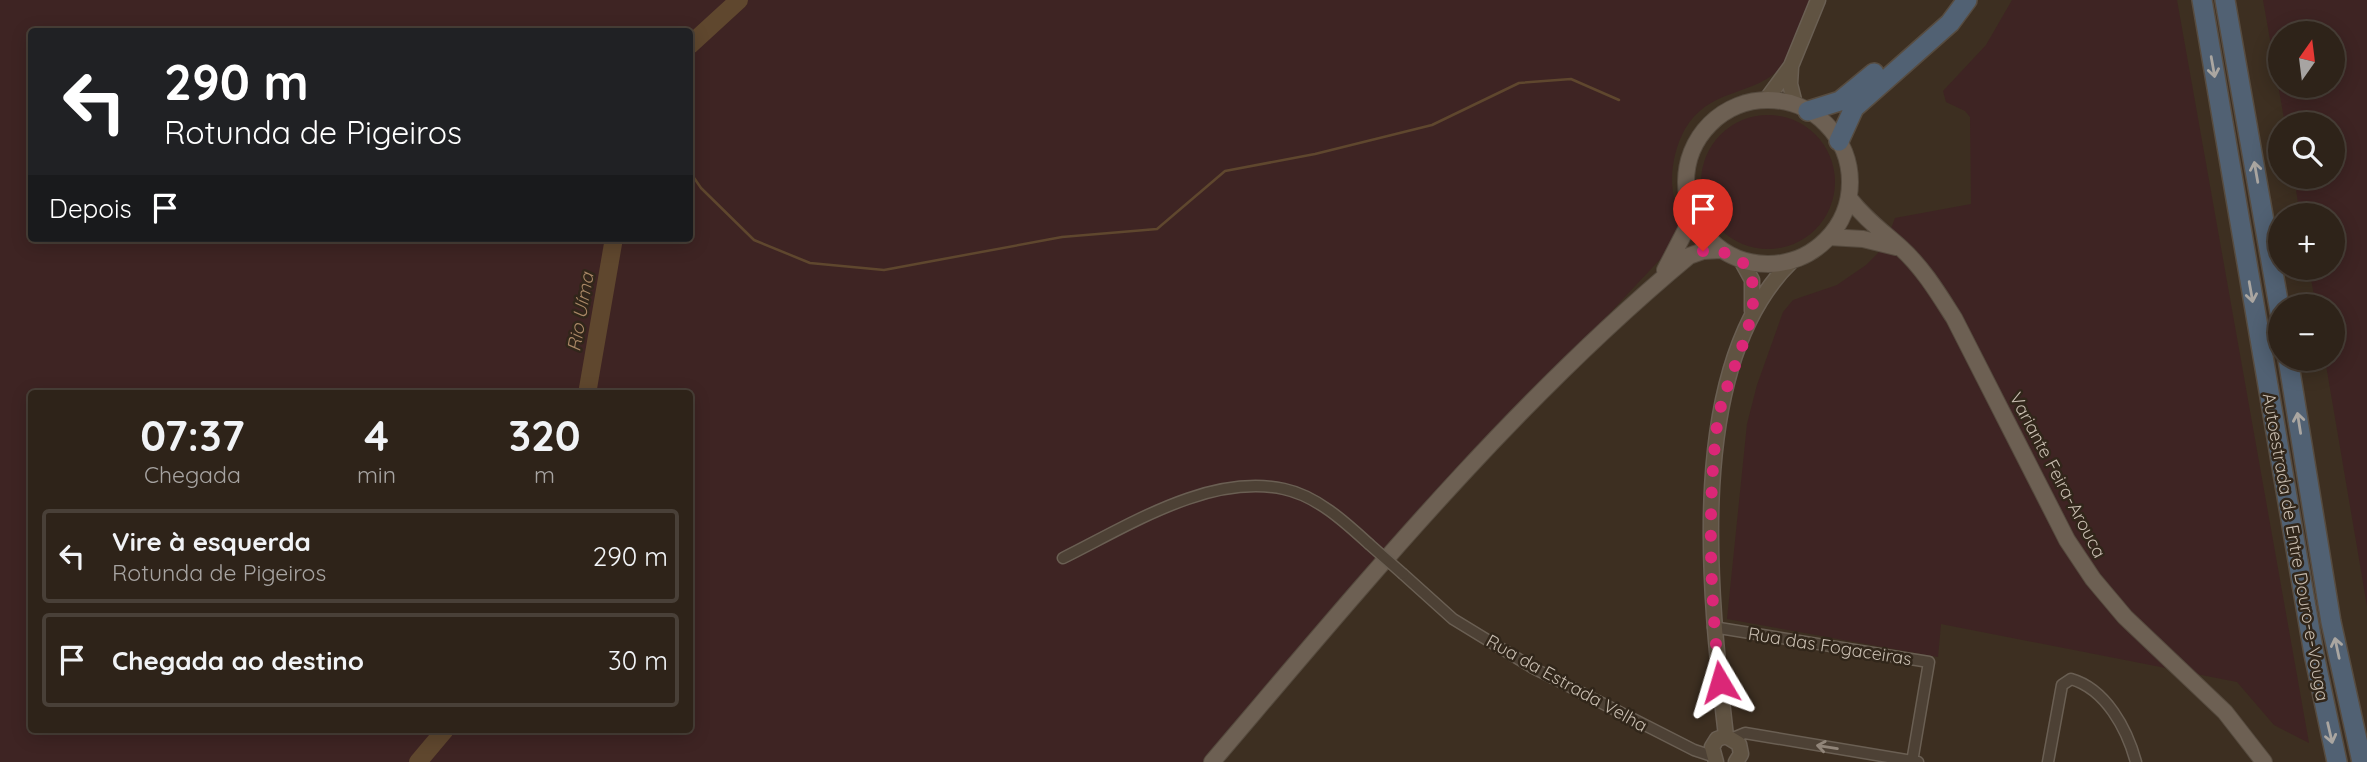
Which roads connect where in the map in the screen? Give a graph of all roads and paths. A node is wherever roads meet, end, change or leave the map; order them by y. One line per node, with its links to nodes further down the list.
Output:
1 (1818, 0): 6 (main road)
2 (1955, 0): 8 (highway)
3 (1967, 0): 9 (highway)
4 (2202, 0): 31 (highway, Autoestrada de Entre Douro-e-Vouga, one-way to 31)
5 (2225, 0): 18 (highway, one-way to 5)
6 (1791, 66): 7 (main road); 8 (main road)
7 (1766, 100): 8 (main road); 11 (main road)
8 (1801, 108): 9 (main road)
9 (1839, 141): 10 (main road)
10 (1849, 198): 12 (main road); 13 (main road, Variante Feira-Arouca)
11 (1693, 216): 14 (main road); 17 (main road)
12 (1829, 237): 13 (main road); 16 (main road)
13 (1901, 248): 30 (main road, Variante Feira-Arouca)
14 (1721, 250): 15 (main road); 17 (main road)
15 (1741, 260): 16 (main road); 19 (main road)
16 (1792, 261): 19 (main road)
17 (1658, 281): 25 (main road)
18 (2277, 294)
19 (1752, 313): 22 (main road)
20 (2290, 371): 32 (highway, Autoestrada de Entre Douro-e-Vouga, one-way to 20)
21 (1063, 558): 24 (street, Rua da Estrada Velha, bridge)
22 (1713, 627): 23 (main road); 27 (street, Rua das Fogaceiras)
23 (1729, 737): 24 (main road); 26 (main road); 27 (street, one-way to 23)
24 (1713, 760)
25 (1212, 762)
26 (1736, 762)
27 (1915, 762)
28 (2048, 762): 29 (street)
29 (2136, 762)
30 (2264, 762)
31 (2337, 762)
32 (2362, 762)

